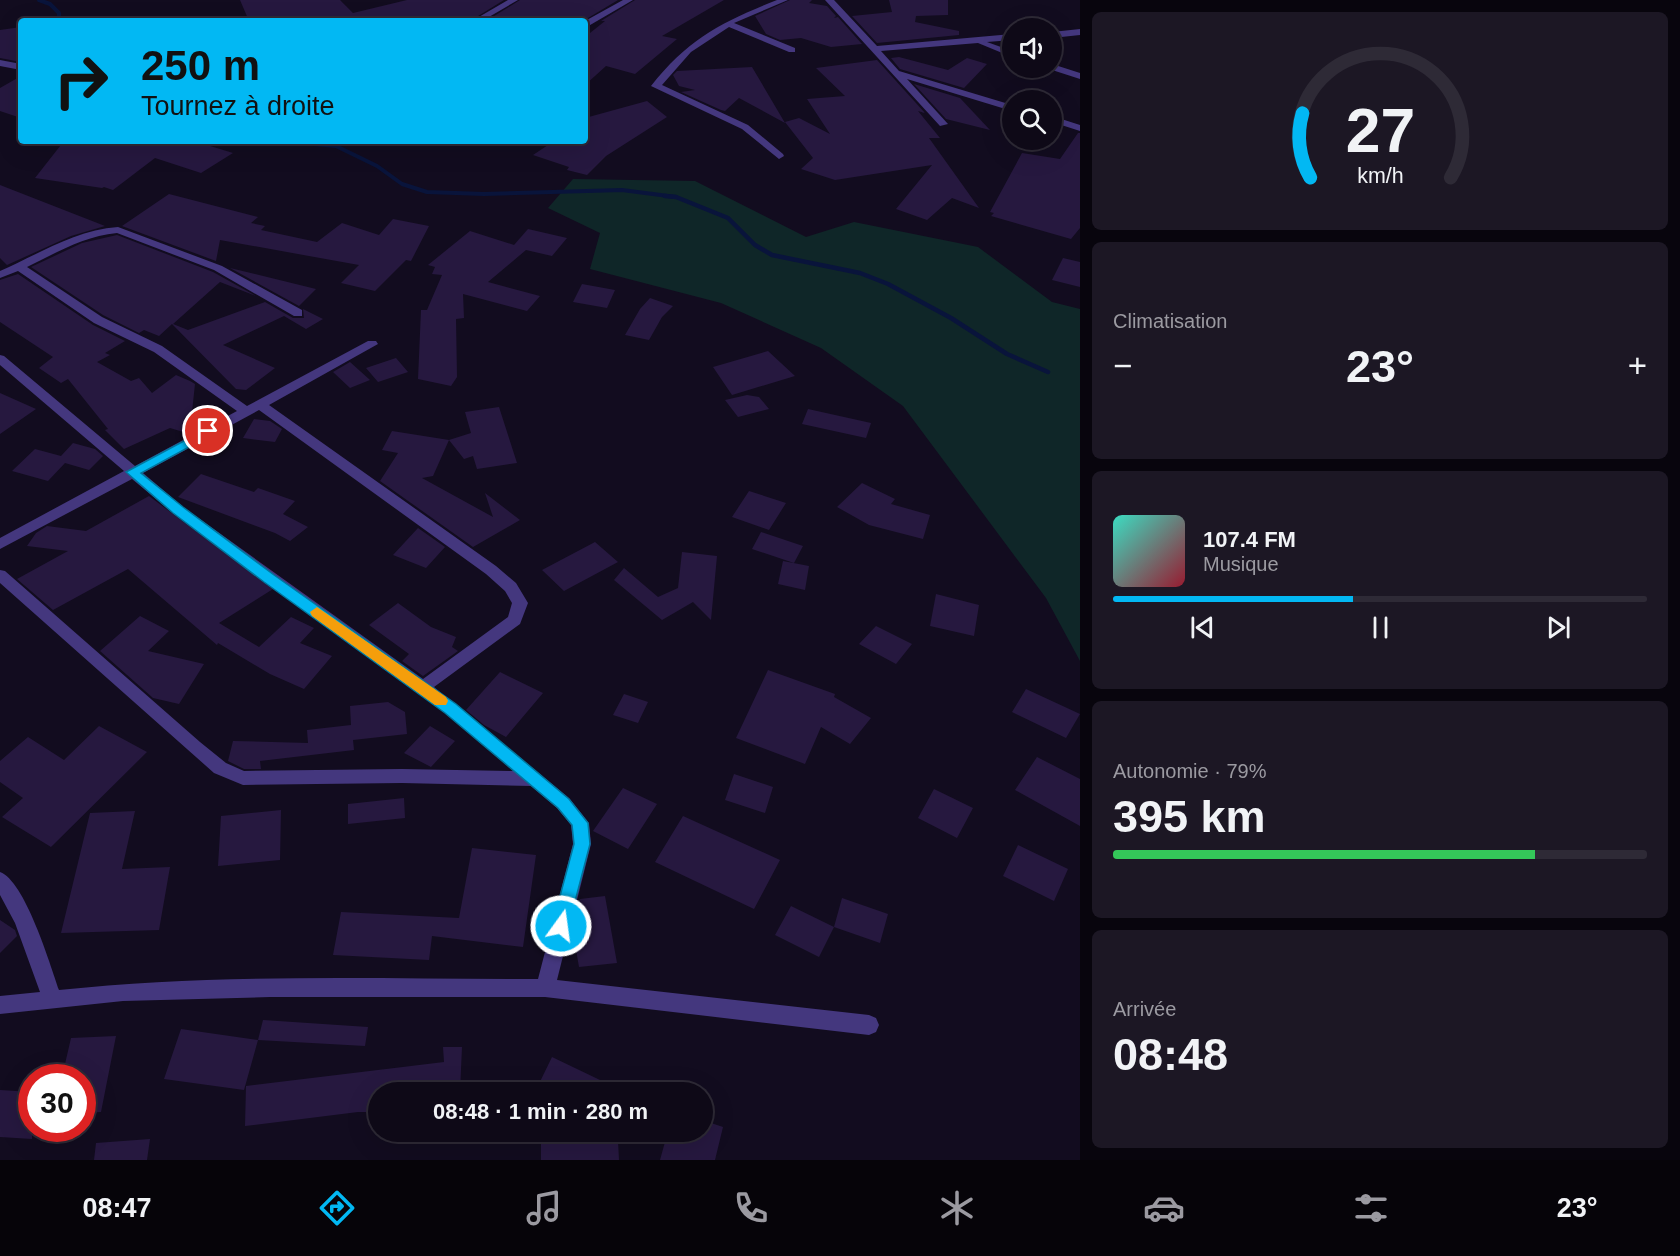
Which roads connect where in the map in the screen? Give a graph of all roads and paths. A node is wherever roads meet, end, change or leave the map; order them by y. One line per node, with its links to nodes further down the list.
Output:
1 (514, 0): 5 (street)
2 (628, 0): 6 (street)
3 (784, 0): 7 (street)
4 (830, 0): 12 (street)
5 (481, 18)
6 (588, 23)
7 (729, 23): 13 (street); 24 (street)
8 (1080, 32): 9 (street)
9 (1062, 34)
10 (1002, 39): 11 (street)
11 (973, 40): 12 (street); 14 (street)
12 (877, 49): 18 (street)
13 (792, 50)
14 (1002, 50)
15 (0, 63): 16 (street)
16 (18, 67)
17 (1062, 70): 19 (street)
18 (896, 73): 20 (street); 22 (street)
19 (1080, 76)
20 (1002, 105)
21 (1062, 122): 23 (street)
22 (943, 124)
23 (1080, 128)
24 (779, 156)
25 (19, 267): 26 (street); 27 (street); 30 (street)
26 (0, 275)
27 (298, 314)
28 (372, 344): 30 (street)
29 (0, 359): 31 (street)
30 (253, 407): 31 (street); 34 (street)
31 (133, 472): 32 (street); 34 (street)
32 (0, 544)
33 (0, 576): 35 (street)
34 (422, 688): 35 (street)
35 (536, 780): 37 (street)
36 (0, 880): 38 (street)
37 (544, 988): 38 (street); 40 (street)
38 (52, 999): 39 (street)
39 (0, 1005)
40 (870, 1025)

